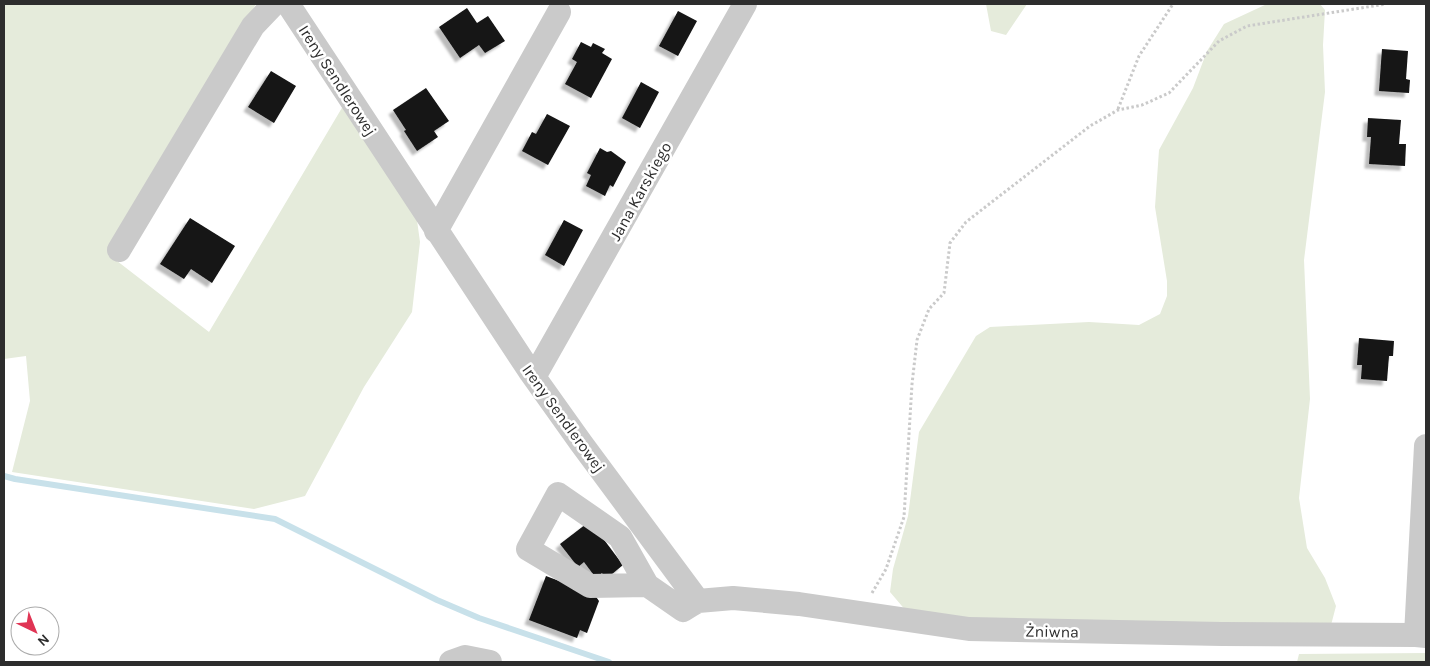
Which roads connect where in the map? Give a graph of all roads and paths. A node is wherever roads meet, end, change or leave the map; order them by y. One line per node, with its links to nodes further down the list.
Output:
1 (274, 4): 9 (street)
2 (288, 4): 8 (street, Ireny Sendlerowej)
3 (745, 4): 10 (street, Jana Karskiego)
4 (1173, 4): 7 (path)
5 (1386, 4): 7 (path)
6 (559, 12): 8 (street)
7 (1118, 110): 14 (path)
8 (436, 231): 10 (street, Ireny Sendlerowej)
9 (119, 250)
10 (534, 377): 13 (street, Ireny Sendlerowej)
11 (1426, 446): 15 (street)
12 (647, 585): 12 (street); 13 (street)
13 (691, 606): 14 (street, Żniwna)
14 (861, 613): 15 (street, Żniwna)
15 (1421, 636)
16 (451, 662): 17 (street)
17 (490, 662)

